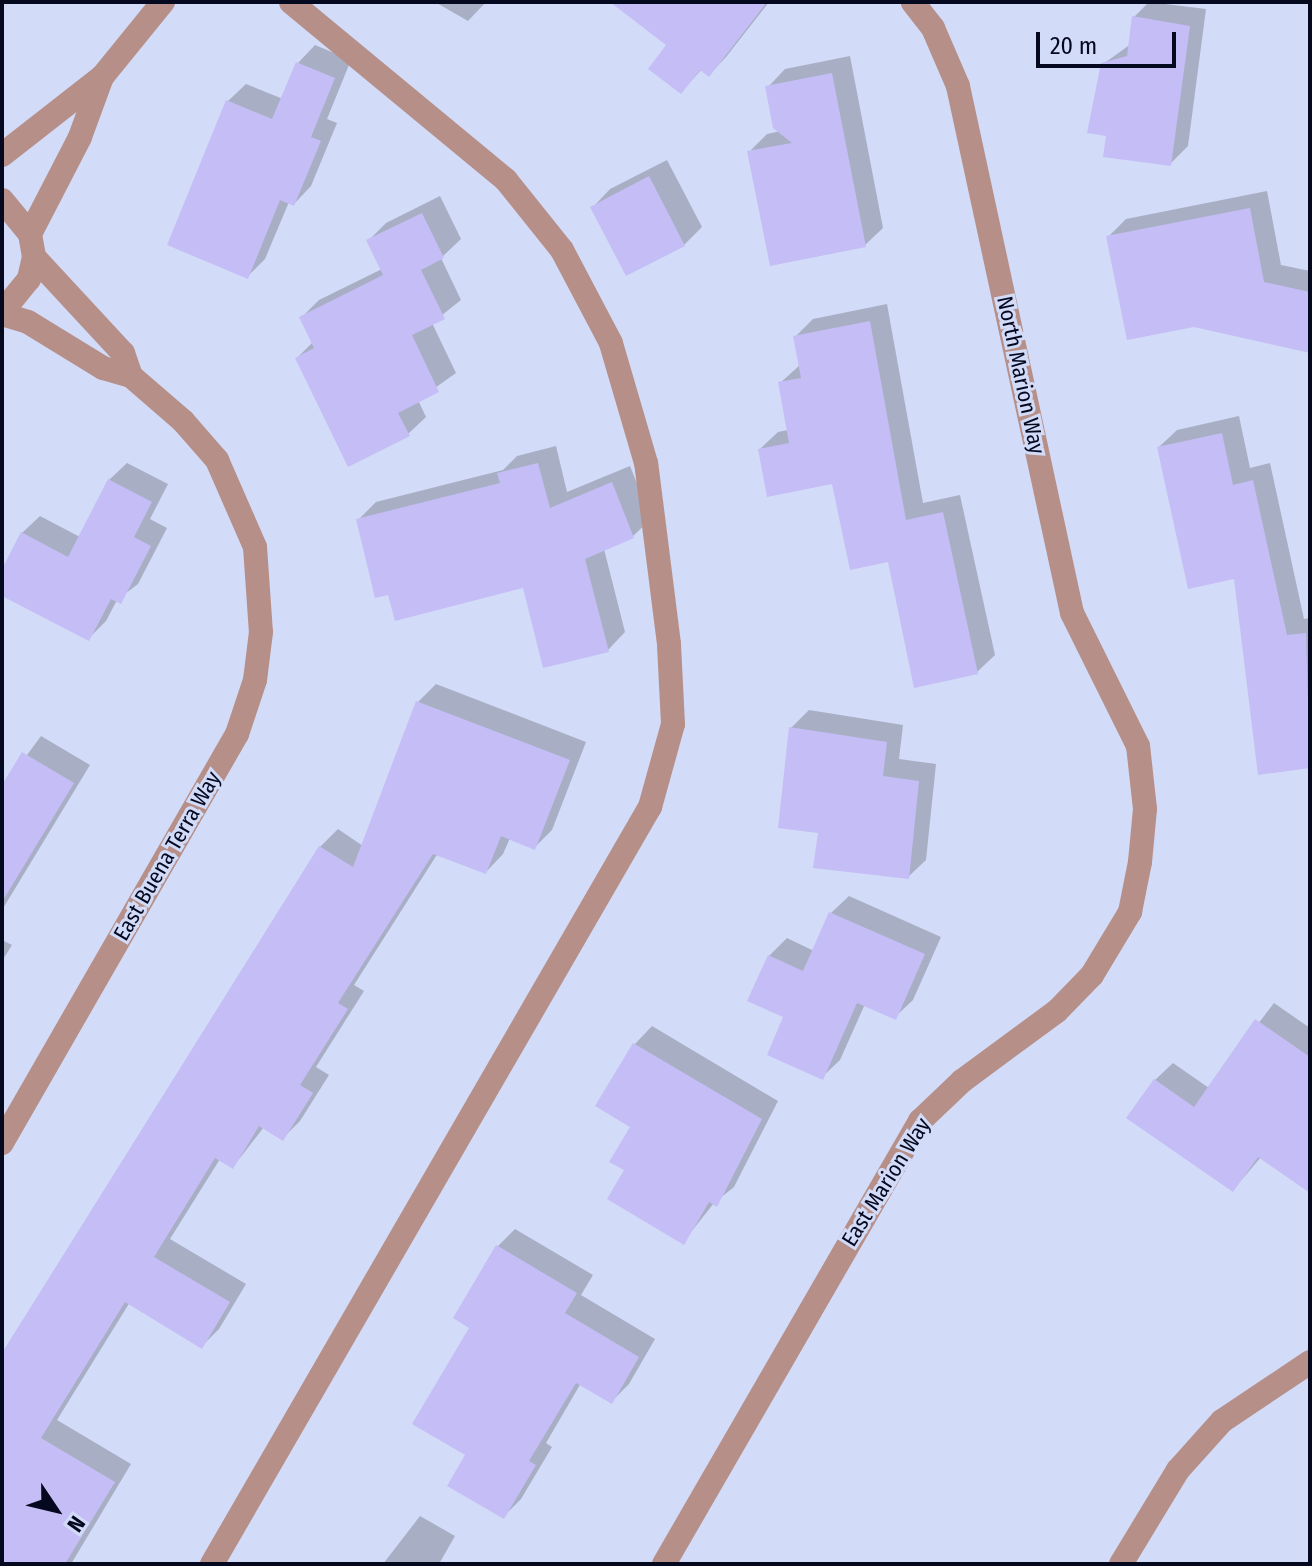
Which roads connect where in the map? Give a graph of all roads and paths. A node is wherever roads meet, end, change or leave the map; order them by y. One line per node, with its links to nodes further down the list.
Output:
1 (163, 2): 4 (street)
2 (291, 2): 13 (street)
3 (913, 2): 10 (street, North Marion Way)
4 (102, 77): 5 (street); 7 (street)
5 (2, 155)
6 (2, 200): 7 (street)
7 (32, 246): 8 (street); 9 (street)
8 (2, 313): 9 (street)
9 (131, 376): 11 (street, East Buena Terra Way)
10 (1138, 746): 14 (street, East Marion Way)
11 (2, 1143)
12 (1310, 1362): 15 (street)
13 (212, 1564)
14 (664, 1564)
15 (1121, 1564)

